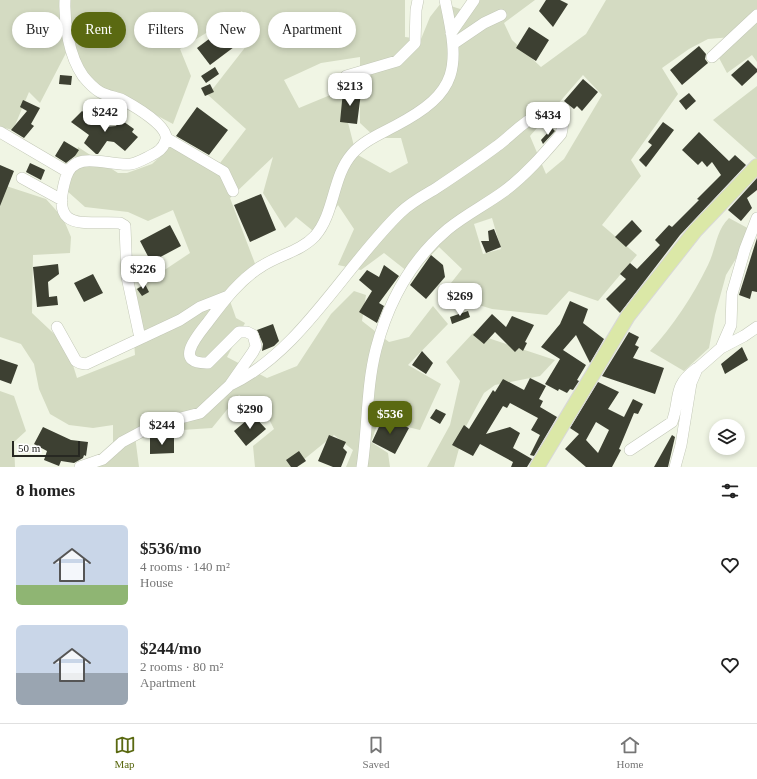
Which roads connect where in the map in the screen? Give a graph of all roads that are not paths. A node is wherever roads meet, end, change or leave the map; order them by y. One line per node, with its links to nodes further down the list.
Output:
1 (65, 0): 11 (street)
2 (418, 0): 9 (street)
3 (445, 0): 7 (street)
4 (474, 0): 7 (street)
5 (501, 15): 7 (street)
6 (757, 15): 8 (street)
7 (452, 39): 18 (street)
8 (712, 57)
9 (346, 76)
10 (0, 132): 13 (street)
11 (166, 138): 13 (street); 15 (street)
12 (757, 166): 28 (main road)
13 (68, 172): 16 (street)
14 (22, 178): 16 (street)
15 (233, 190)
16 (62, 200): 21 (street)
17 (757, 218): 22 (street)
18 (228, 296): 21 (street); 24 (street)
19 (757, 326): 22 (street)
20 (57, 328): 21 (street)
21 (140, 338)
22 (721, 348): 23 (street)
23 (697, 369): 25 (street); 29 (street)
24 (230, 385): 26 (street); 27 (street)
25 (630, 450)
26 (80, 467)
27 (362, 467)
28 (537, 467)
29 (675, 467)

